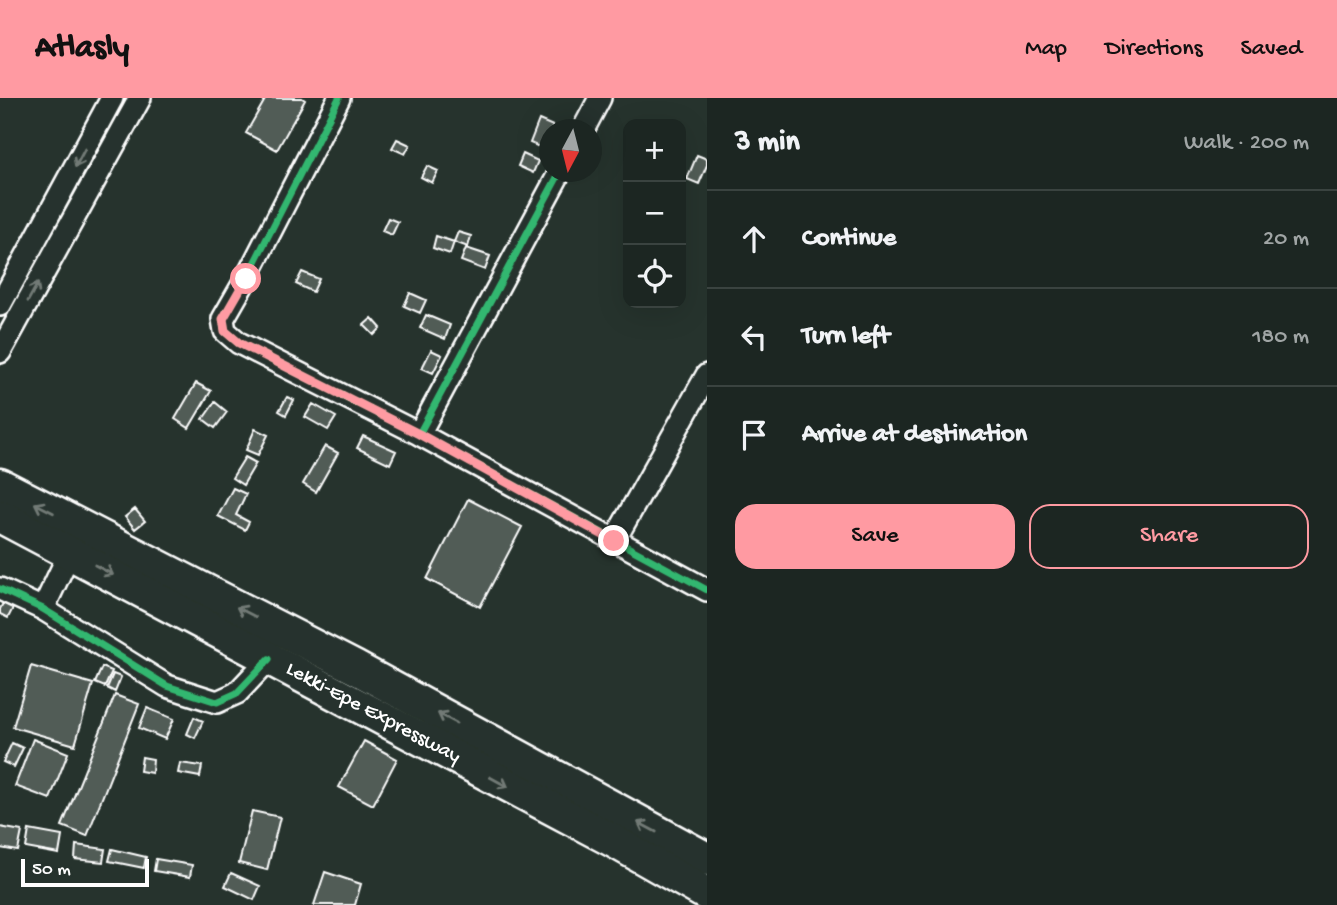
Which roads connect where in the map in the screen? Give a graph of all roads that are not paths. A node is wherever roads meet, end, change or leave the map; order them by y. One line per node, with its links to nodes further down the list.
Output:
1 (113, 98): 7 (street, one-way to 7)
2 (139, 98): 8 (street, one-way to 2)
3 (339, 98): 10 (street)
4 (600, 98): 5 (street)
5 (589, 119)
6 (555, 182): 10 (street)
7 (0, 305)
8 (0, 352)
9 (707, 375): 13 (street)
10 (419, 434): 13 (street)
11 (0, 485): 19 (highway, Lekki-Epe Expressway, one-way to 11)
12 (0, 516): 14 (highway, Lekki-Epe Expressway)
13 (614, 541): 16 (street)
14 (70, 552): 17 (street); 18 (highway, Lekki-Epe Expressway, one-way to 18)
15 (0, 589): 17 (street)
16 (707, 590)
17 (43, 608): 18 (street)
18 (269, 659): 19 (highway, Lekki-Epe Expressway, one-way to 19)
19 (573, 804): 20 (highway, Lekki-Epe Expressway, one-way to 19); 21 (highway, Lekki-Epe Expressway)
20 (707, 859)
21 (707, 894)

